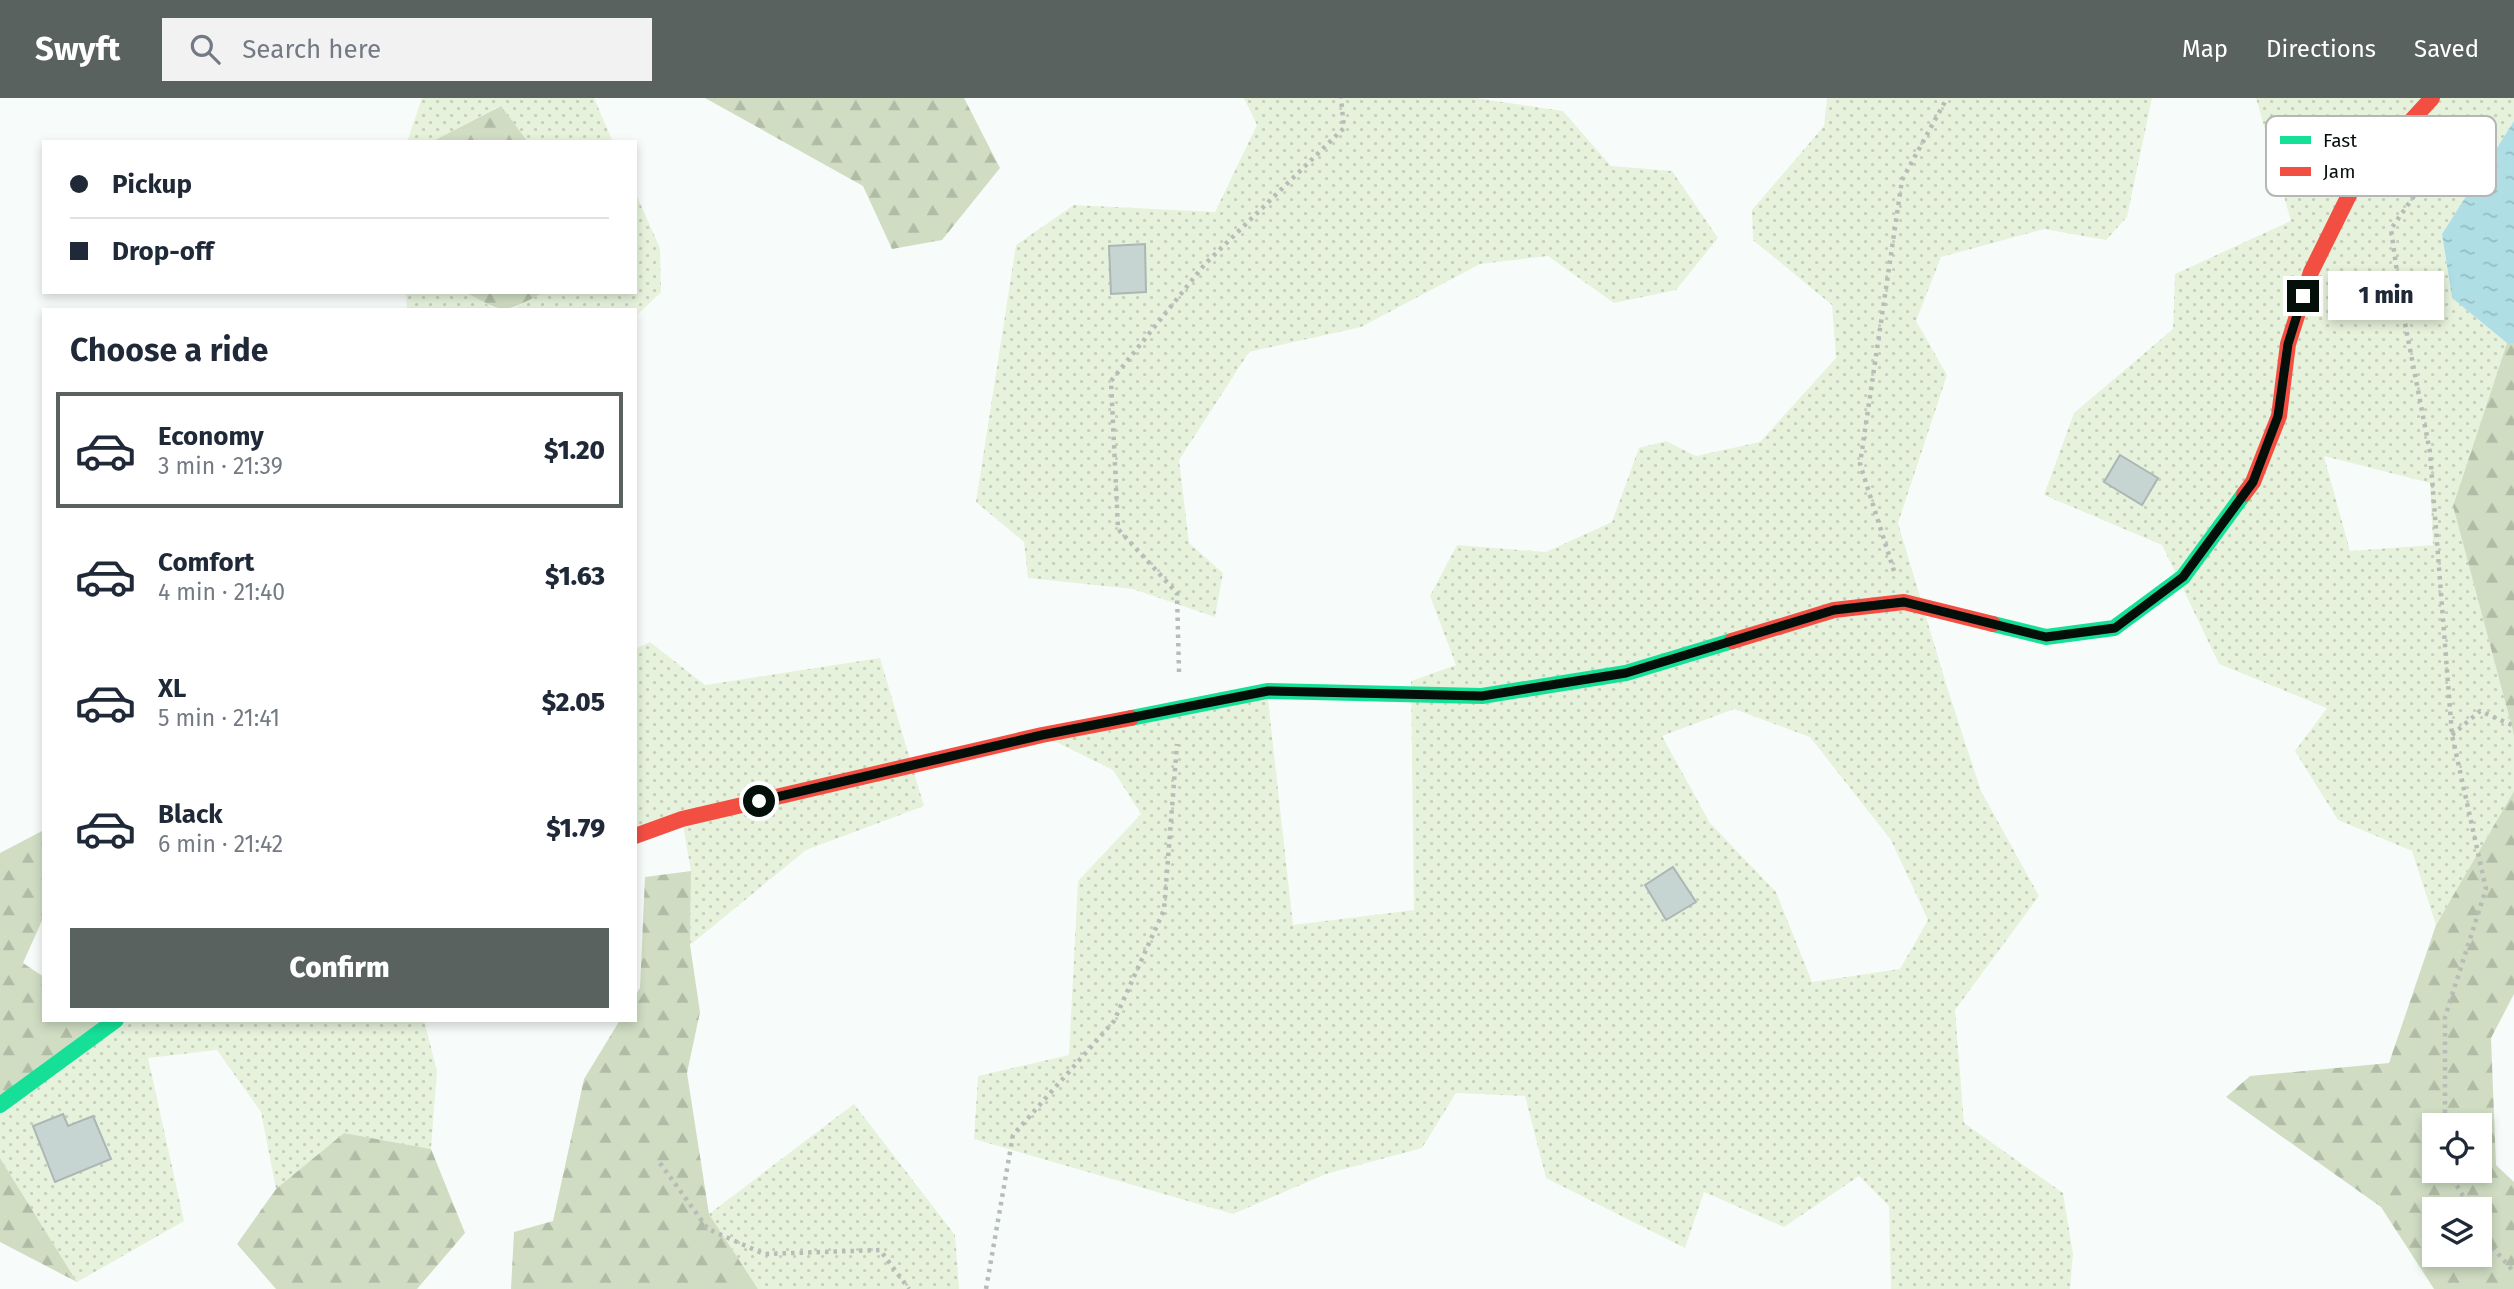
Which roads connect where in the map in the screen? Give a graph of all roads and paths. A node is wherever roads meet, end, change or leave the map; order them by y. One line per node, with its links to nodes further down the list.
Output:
1 (1341, 98): 5 (path)
2 (1947, 98): 8 (path)
3 (2432, 98): 4 (street)
4 (2416, 116)
5 (1343, 128)
6 (2349, 196): 8 (street)
7 (2413, 196): 10 (path)
8 (1904, 602): 11 (street)
9 (2514, 726): 10 (path)
10 (2452, 734): 14 (path)
11 (637, 835)
12 (113, 1022): 13 (street)
13 (0, 1105)
14 (2445, 1113)
15 (660, 1163): 18 (path)
16 (2492, 1246): 17 (path)
17 (2514, 1272)
18 (909, 1289)

